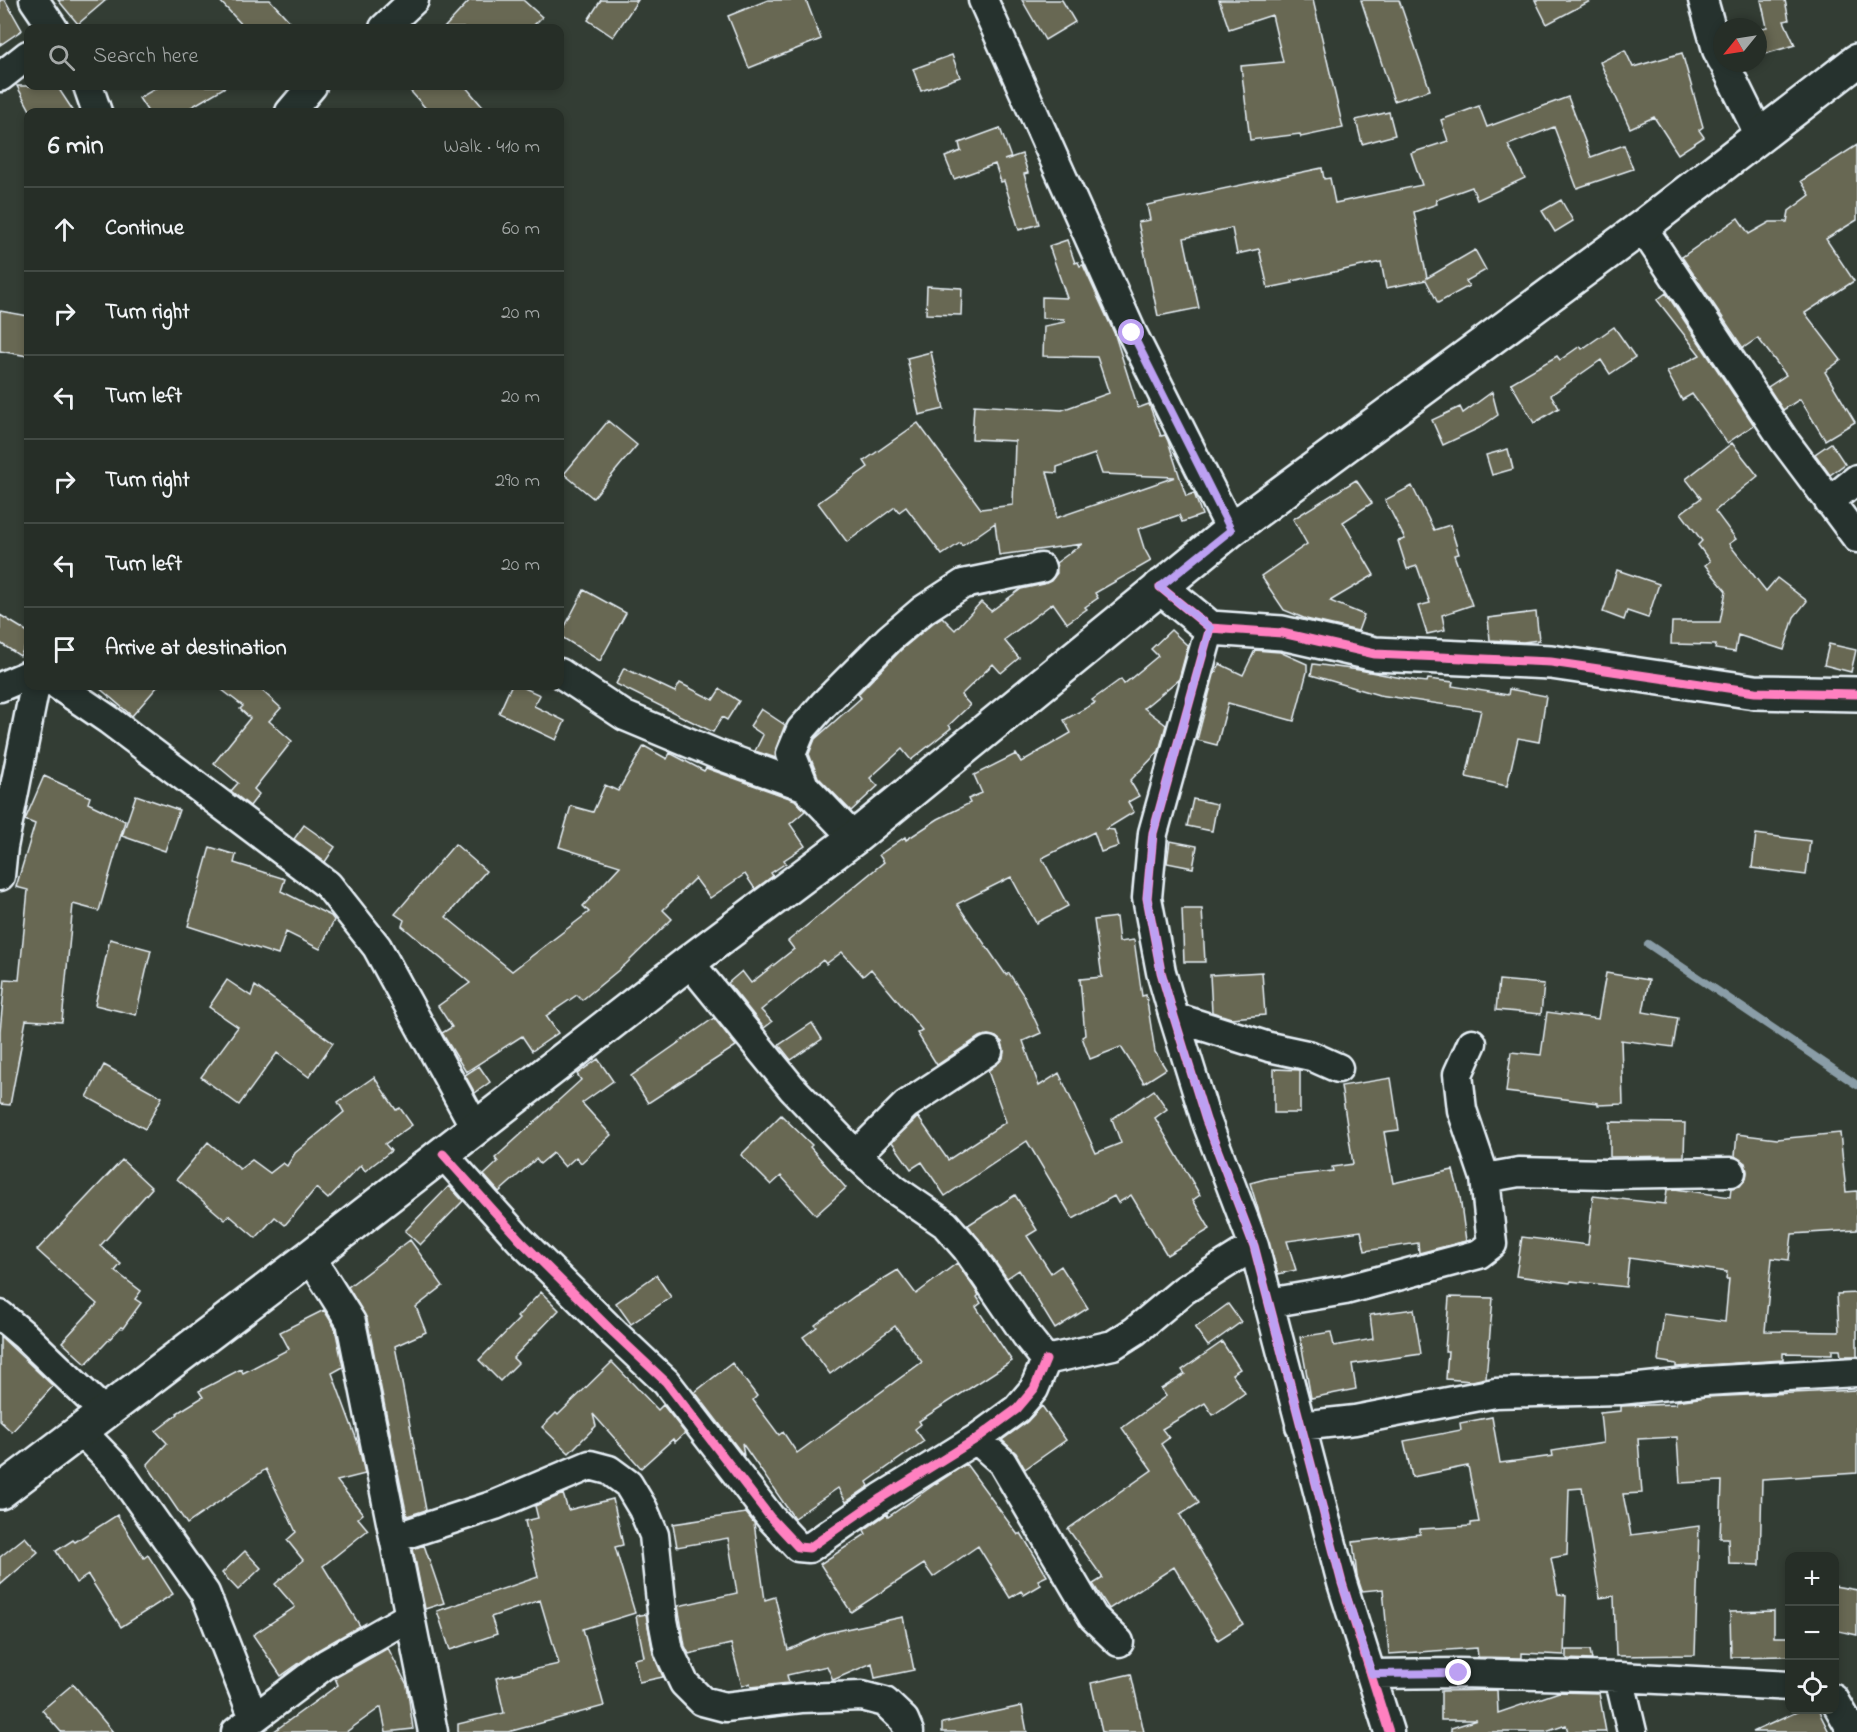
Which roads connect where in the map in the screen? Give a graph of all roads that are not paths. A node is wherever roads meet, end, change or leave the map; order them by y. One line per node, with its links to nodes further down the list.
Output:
1 (34, 0): 5 (street)
2 (414, 0): 6 (street)
3 (983, 0): 20 (street)
4 (1703, 0): 7 (street)
5 (50, 24)
6 (388, 24)
7 (1713, 36)
8 (24, 58): 11 (street)
9 (1857, 62): 16 (main road)
10 (1728, 72): 16 (street)
11 (0, 77)
12 (89, 90): 14 (street)
13 (309, 90): 15 (street)
14 (96, 108)
15 (293, 108)
16 (1760, 136): 17 (main road)
17 (1642, 227): 19 (street); 20 (main road)
18 (1857, 478): 19 (street)
19 (1829, 502): 21 (street)
20 (1231, 530): 23 (main road)
21 (1857, 538)
22 (1041, 568): 31 (street)
23 (1160, 587): 24 (main road); 32 (main road)
24 (1210, 628): 30 (main road); 35 (street)
25 (564, 676): 31 (street)
26 (24, 677): 27 (street)
27 (0, 687)
28 (34, 690): 33 (street)
29 (65, 690): 39 (street)
30 (1857, 694)
31 (804, 786): 32 (street)
32 (854, 838): 34 (main road)
33 (0, 876)
34 (689, 962): 39 (main road); 41 (street)
35 (1174, 1017): 38 (street); 44 (street)
36 (1472, 1043): 43 (street)
37 (988, 1051): 41 (street)
38 (1338, 1068)
39 (476, 1129): 40 (main road)
40 (443, 1154): 45 (main road); 52 (street)
41 (856, 1155): 48 (street)
42 (1731, 1172): 43 (street)
43 (1485, 1178): 46 (street)
44 (1254, 1246): 46 (street); 48 (street)
45 (310, 1257): 50 (main road); 54 (street)
46 (1268, 1303): 51 (street)
47 (0, 1315): 50 (street)
48 (1046, 1360): 52 (street)
49 (1857, 1372): 51 (street)
50 (93, 1422): 53 (main road); 61 (street)
51 (1300, 1426): 57 (street)
52 (976, 1438): 56 (street)
53 (0, 1492)
54 (394, 1538): 55 (street); 63 (street)
55 (410, 1616): 61 (street); 62 (street)
56 (1119, 1642)
57 (1372, 1674): 58 (street); 64 (street)
58 (1619, 1677): 59 (street); 65 (street)
59 (1785, 1686)
60 (1839, 1708): 66 (street)
61 (245, 1725)
62 (433, 1732)
63 (909, 1732)
64 (1389, 1732)
65 (1632, 1732)
66 (1853, 1732)

